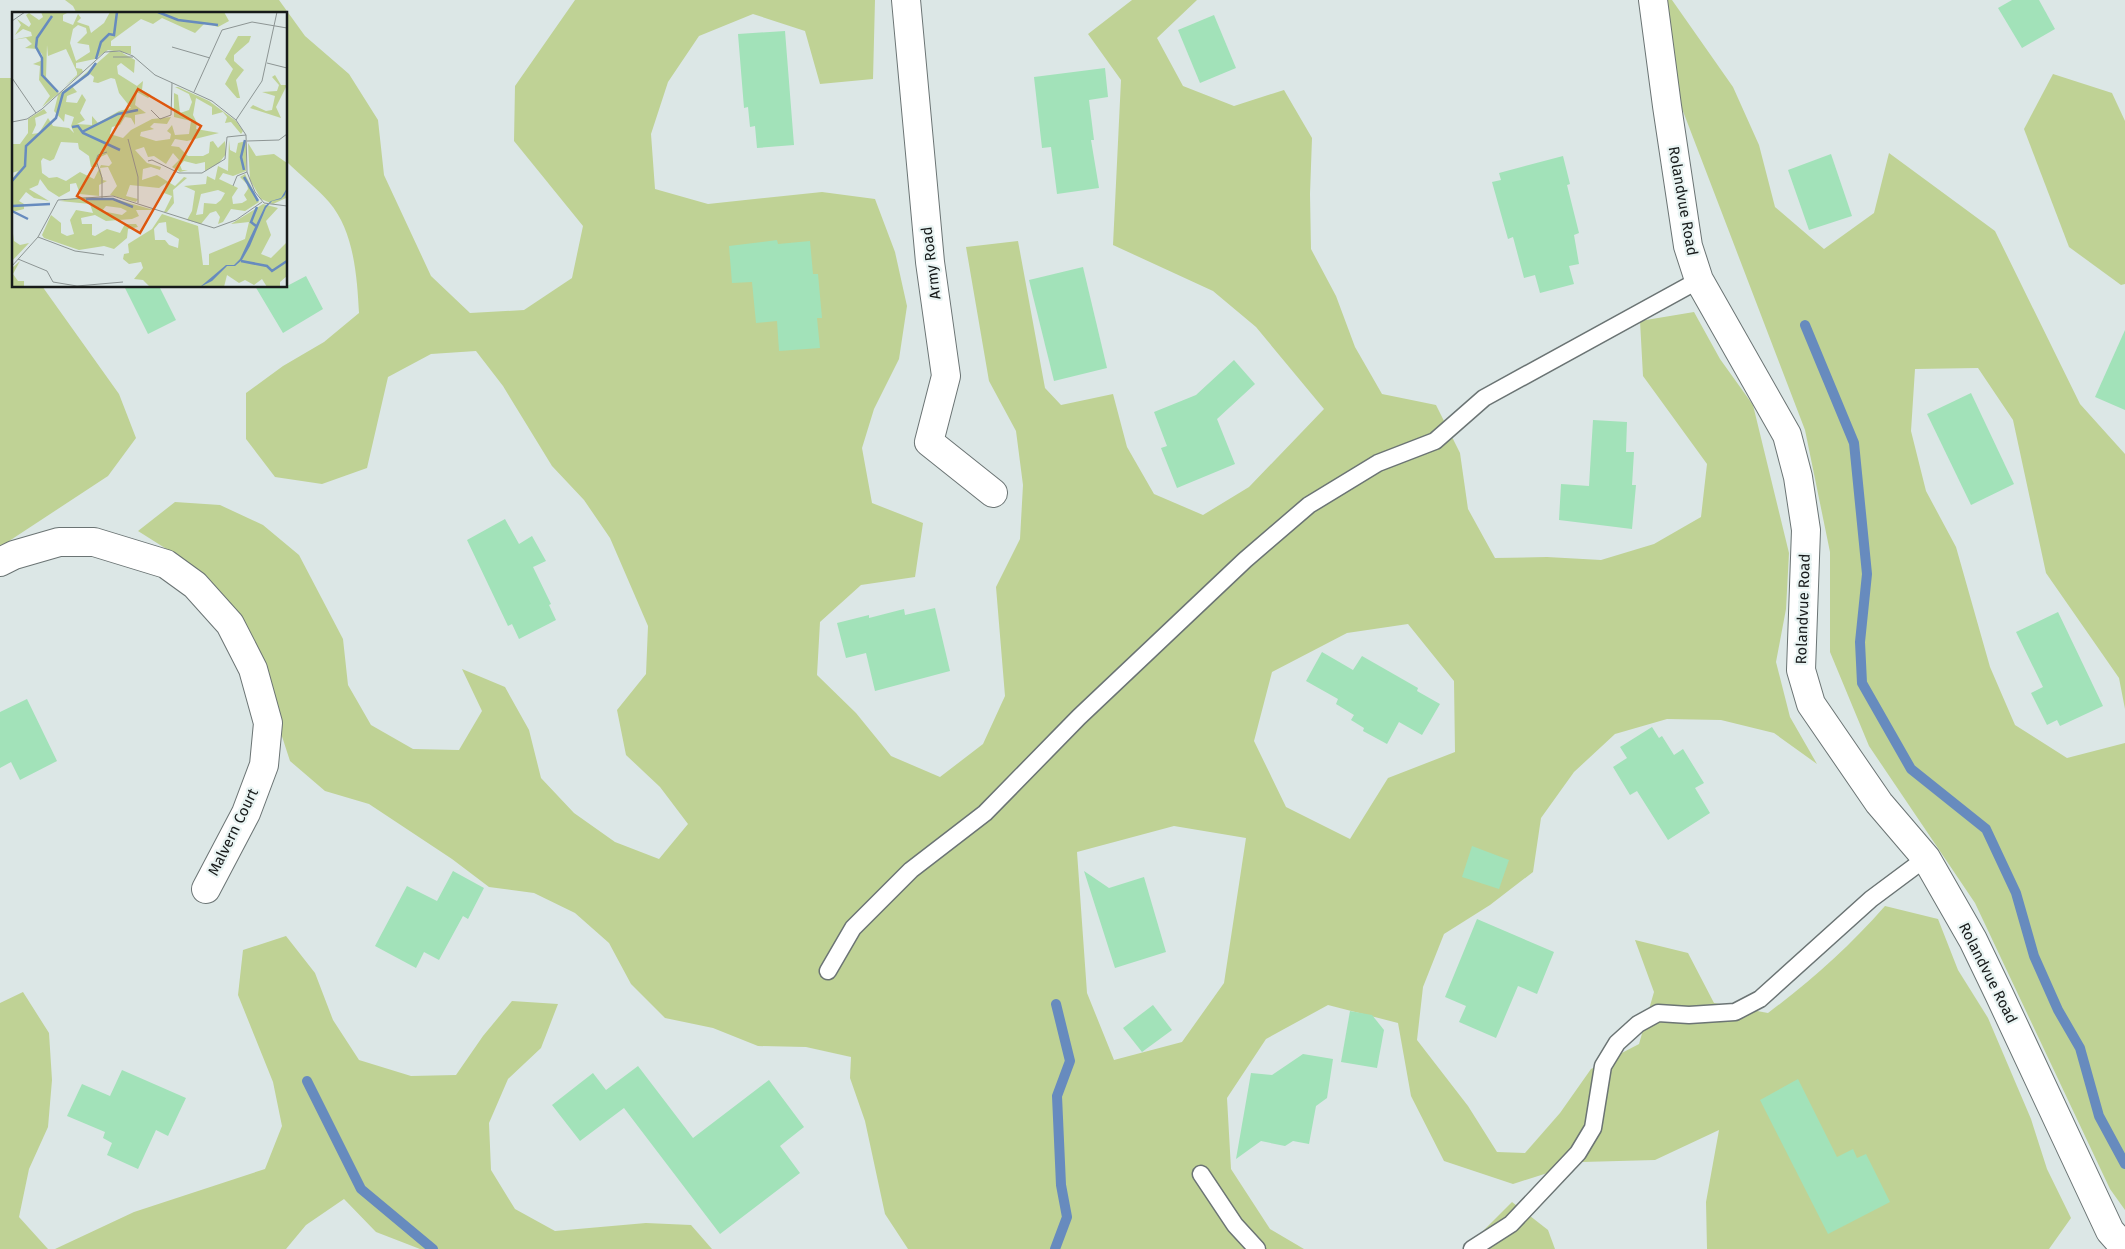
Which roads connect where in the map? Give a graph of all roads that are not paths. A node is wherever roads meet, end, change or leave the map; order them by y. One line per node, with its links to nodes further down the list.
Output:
1 (906, 0): 4 (street, Army Road)
2 (1653, 0): 3 (street, Rolandvue Road)
3 (1699, 280): 6 (street, Rolandvue Road); 8 (lane)
4 (993, 493)
5 (0, 562): 7 (street, Malvern Court)
6 (1926, 858): 10 (street, Rolandvue Road); 12 (lane)
7 (206, 888)
8 (828, 971)
9 (1201, 1174): 11 (lane)
10 (2125, 1248)
11 (1256, 1249)
12 (1472, 1249)

